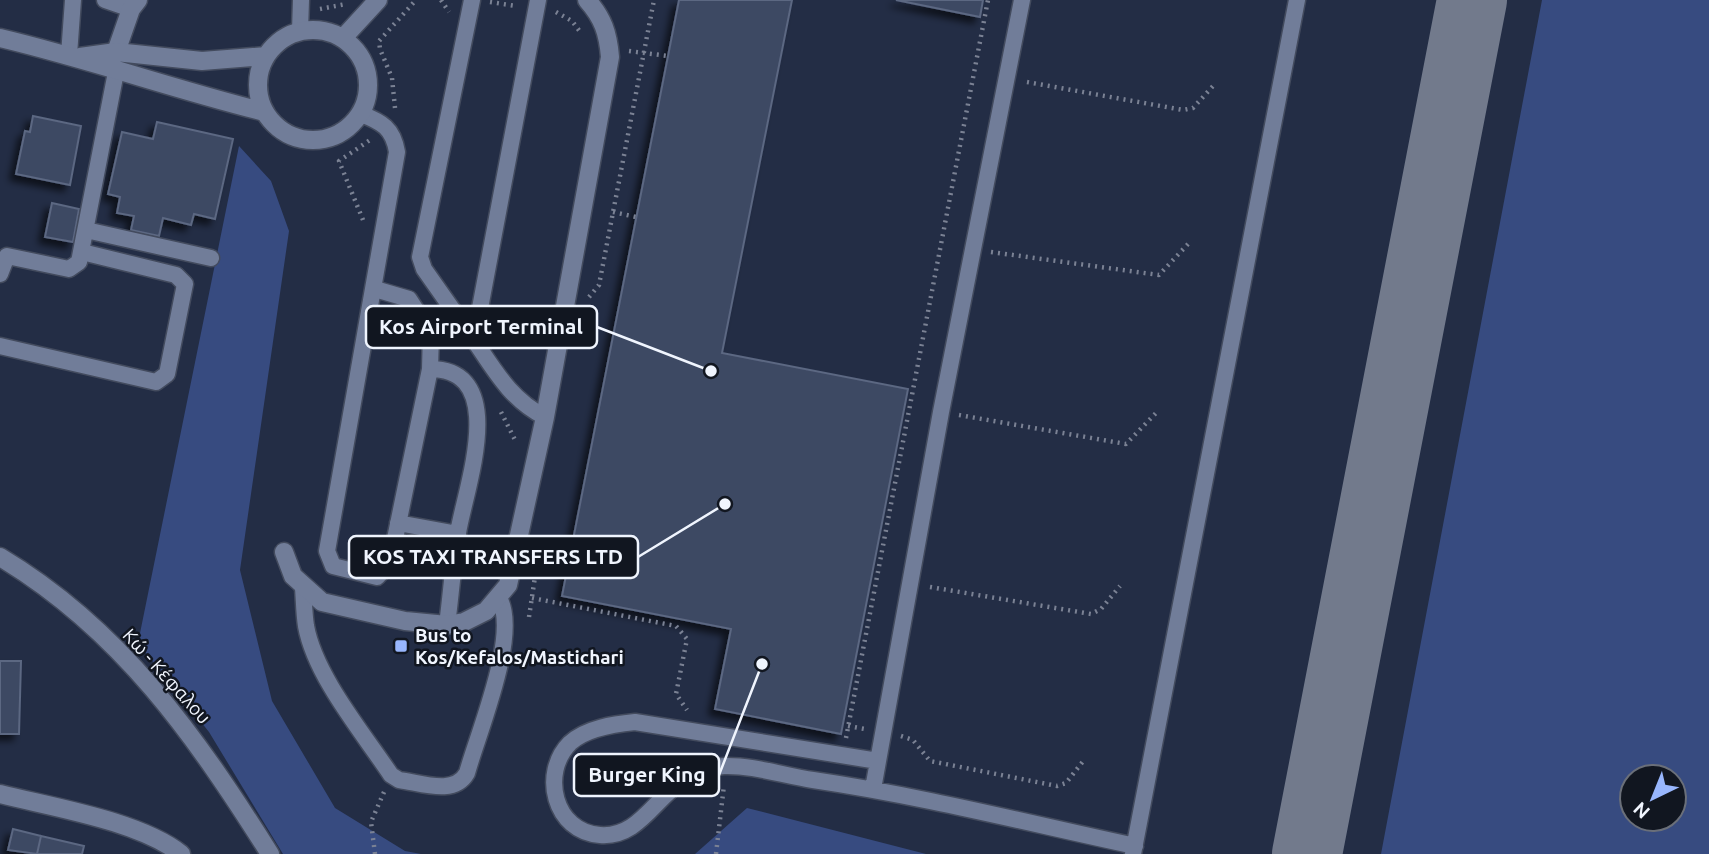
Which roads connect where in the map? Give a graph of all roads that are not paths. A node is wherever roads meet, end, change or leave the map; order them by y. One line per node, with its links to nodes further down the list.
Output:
1 (73, 0): 14 (lane)
2 (105, 0): 9 (lane)
3 (378, 0): 11 (street)
4 (472, 0): 24 (lane)
5 (538, 0): 24 (lane)
6 (587, 0): 27 (street)
7 (1022, 0): 35 (lane)
8 (1297, 0): 38 (lane)
9 (135, 5): 13 (street)
10 (300, 15): 11 (street); 15 (street)
11 (343, 38): 18 (street)
12 (1, 41): 14 (street)
13 (116, 52): 14 (street); 15 (street)
14 (75, 56): 16 (street)
15 (265, 56): 17 (street)
16 (116, 72): 17 (street); 19 (lane)
17 (265, 112): 18 (street)
18 (361, 114): 23 (lane)
19 (86, 230): 20 (lane); 21 (lane)
20 (82, 252): 22 (lane); 25 (lane)
21 (211, 258)
22 (0, 274)
23 (375, 289): 26 (lane); 28 (lane)
24 (474, 340): 27 (lane)
25 (0, 346)
26 (430, 369): 28 (lane); 29 (lane)
27 (545, 417): 33 (street)
28 (398, 523): 29 (lane)
29 (458, 534): 34 (lane)
30 (284, 552): 32 (street)
31 (0, 557): 40 (street, Κώ - Κέφαλου)
32 (303, 588): 33 (lane); 34 (street)
33 (499, 598): 34 (street)
34 (447, 625)
35 (878, 761): 36 (lane); 36 (lane)
36 (873, 789): 38 (lane)
37 (0, 794): 39 (street)
38 (1134, 850)
39 (181, 854)
40 (270, 854)

